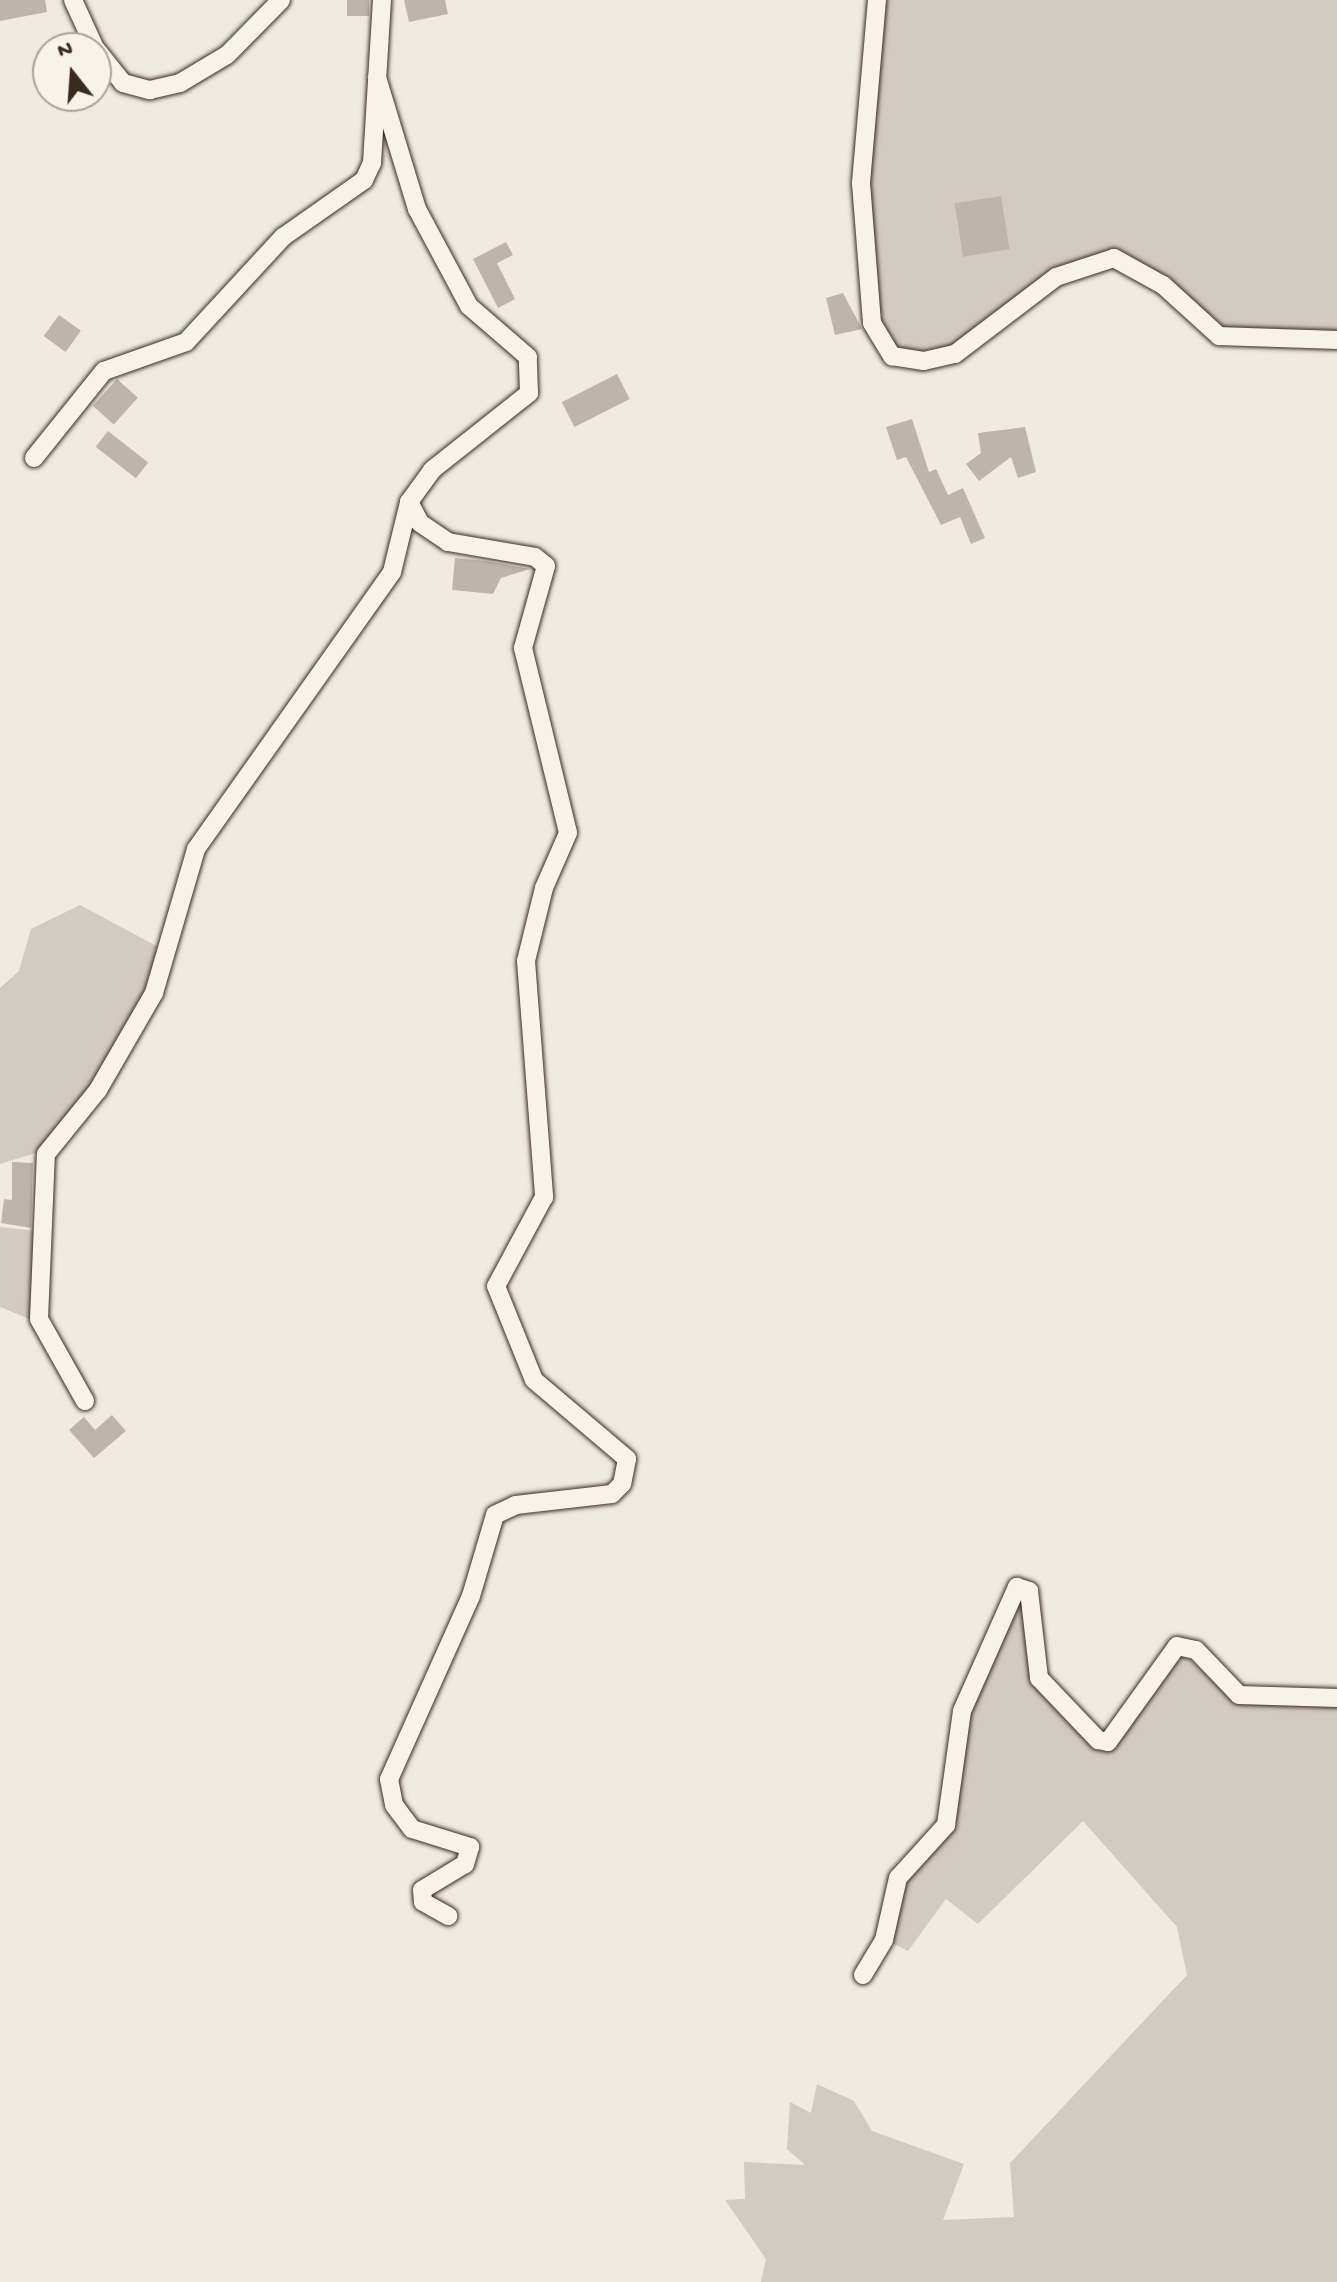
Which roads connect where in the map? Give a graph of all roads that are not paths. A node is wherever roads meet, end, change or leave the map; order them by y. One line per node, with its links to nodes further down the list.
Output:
1 (73, 0): 5 (street)
2 (281, 0): 6 (street)
3 (382, 0): 7 (street)
4 (877, 0): 8 (street)
5 (88, 32)
6 (112, 69)
7 (377, 77): 9 (street); 10 (street)
8 (1337, 340)
9 (34, 458)
10 (409, 502): 11 (street); 13 (street)
11 (85, 1401)
12 (1337, 1698): 14 (street)
13 (448, 1916)
14 (863, 1975)

